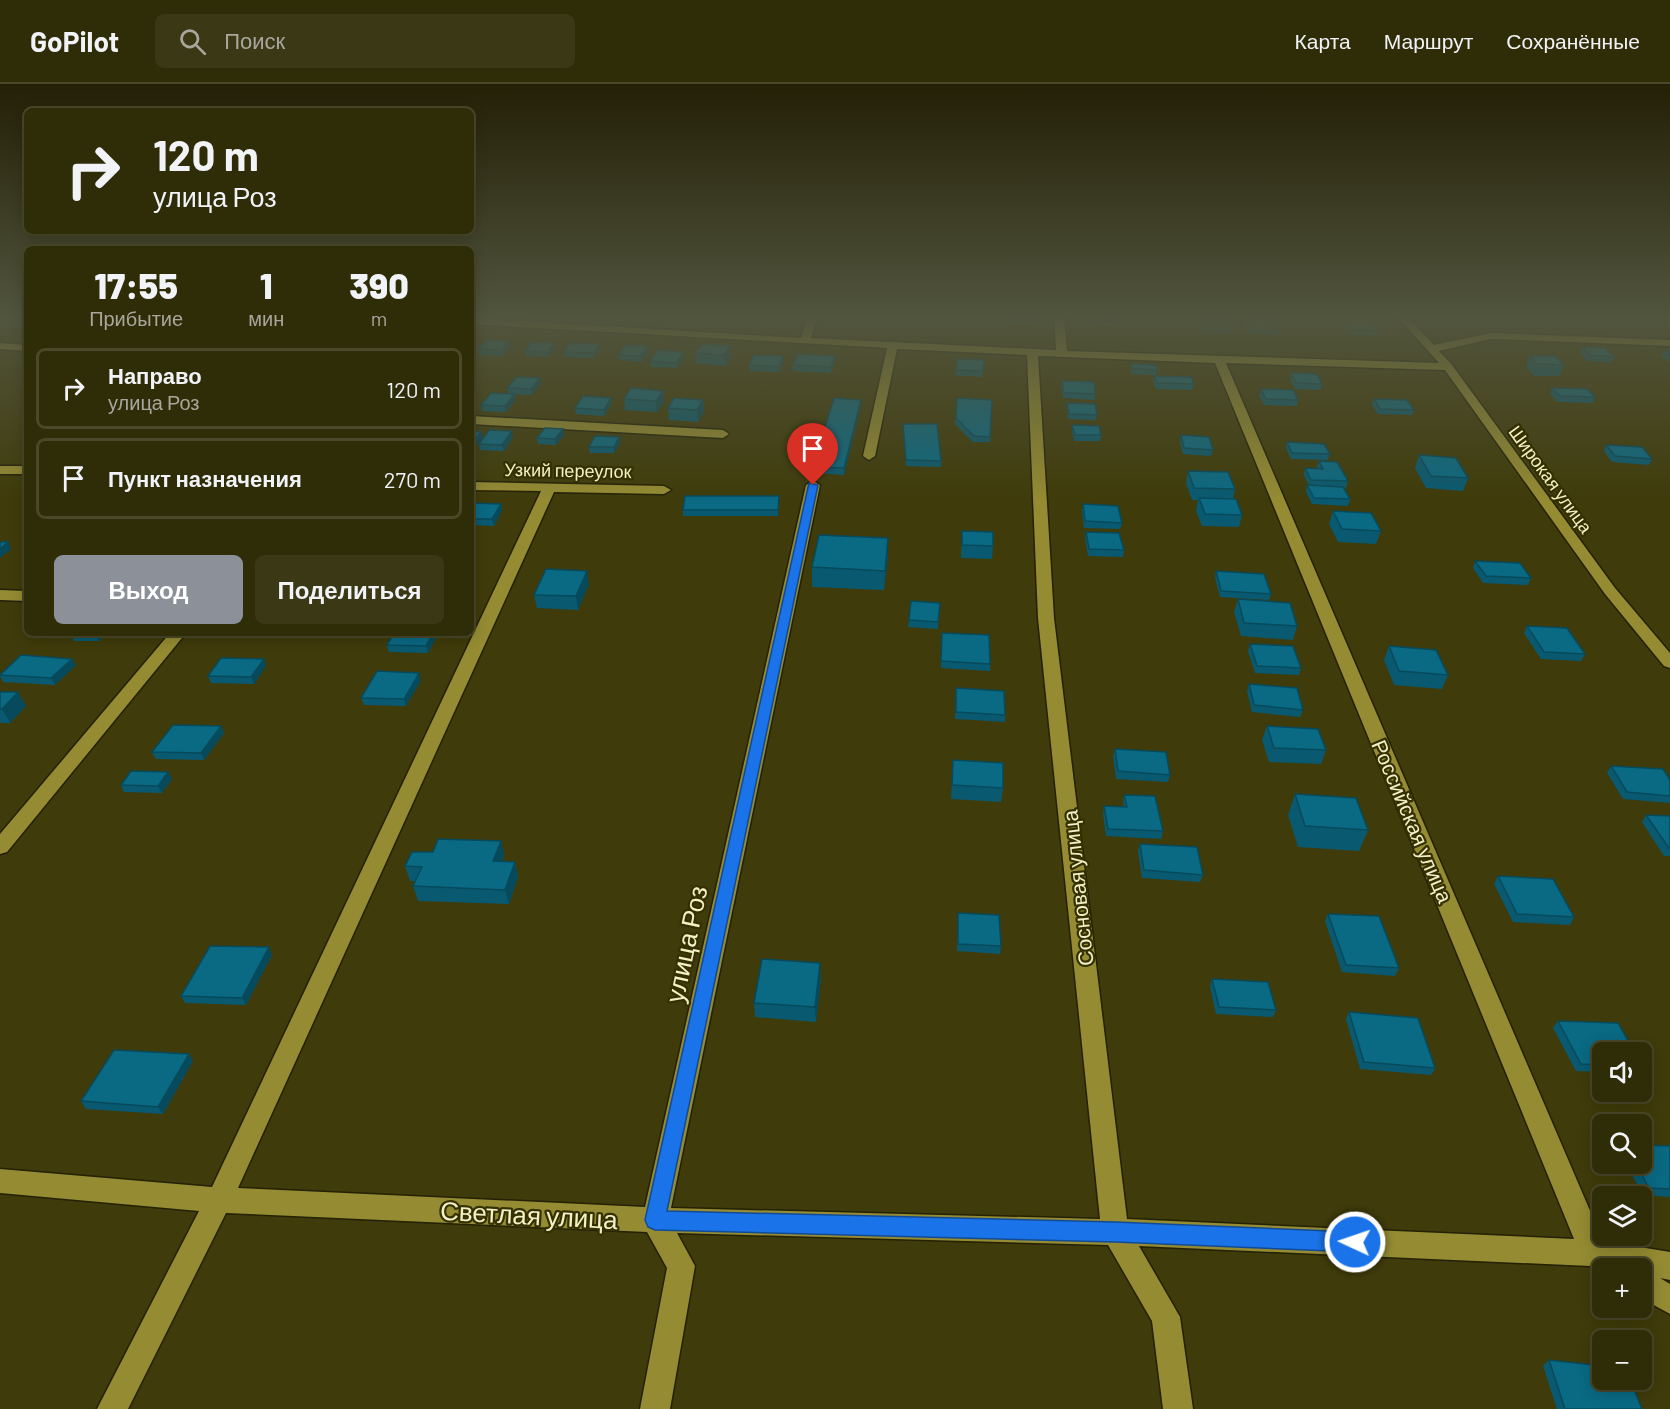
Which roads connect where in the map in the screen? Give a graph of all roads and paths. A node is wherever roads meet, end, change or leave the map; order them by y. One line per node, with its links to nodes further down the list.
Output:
1 (886, 378): 7 (street)
2 (1033, 378): 22 (street, Сосновая улица)
3 (1227, 378): 23 (street, Российская улица)
4 (1456, 378): 17 (street, Широкая улица)
5 (474, 420): 6 (street)
6 (723, 434)
7 (869, 456)
8 (0, 470): 9 (street)
9 (24, 470)
10 (813, 485): 21 (street, улица Роз)
11 (474, 486): 12 (street, Узкий переулок)
12 (550, 487): 13 (street, Узкий переулок); 20 (street)
13 (664, 490)
14 (0, 595): 15 (street)
15 (24, 596)
16 (176, 636): 18 (street)
17 (1670, 663)
18 (0, 847)
19 (0, 1181): 20 (street, Светлая улица)
20 (219, 1200): 21 (street, Светлая улица); 28 (street)
21 (655, 1220): 22 (street, Светлая улица); 29 (street)
22 (1115, 1232): 23 (street, Светлая улица); 30 (street, Сосновая улица)
23 (1594, 1253): 24 (street); 25 (street, Светлая улица)
24 (1602, 1258)
25 (1670, 1266)
26 (1652, 1289): 27 (street)
27 (1670, 1300)
28 (112, 1409)
29 (656, 1409)
30 (1178, 1409)

